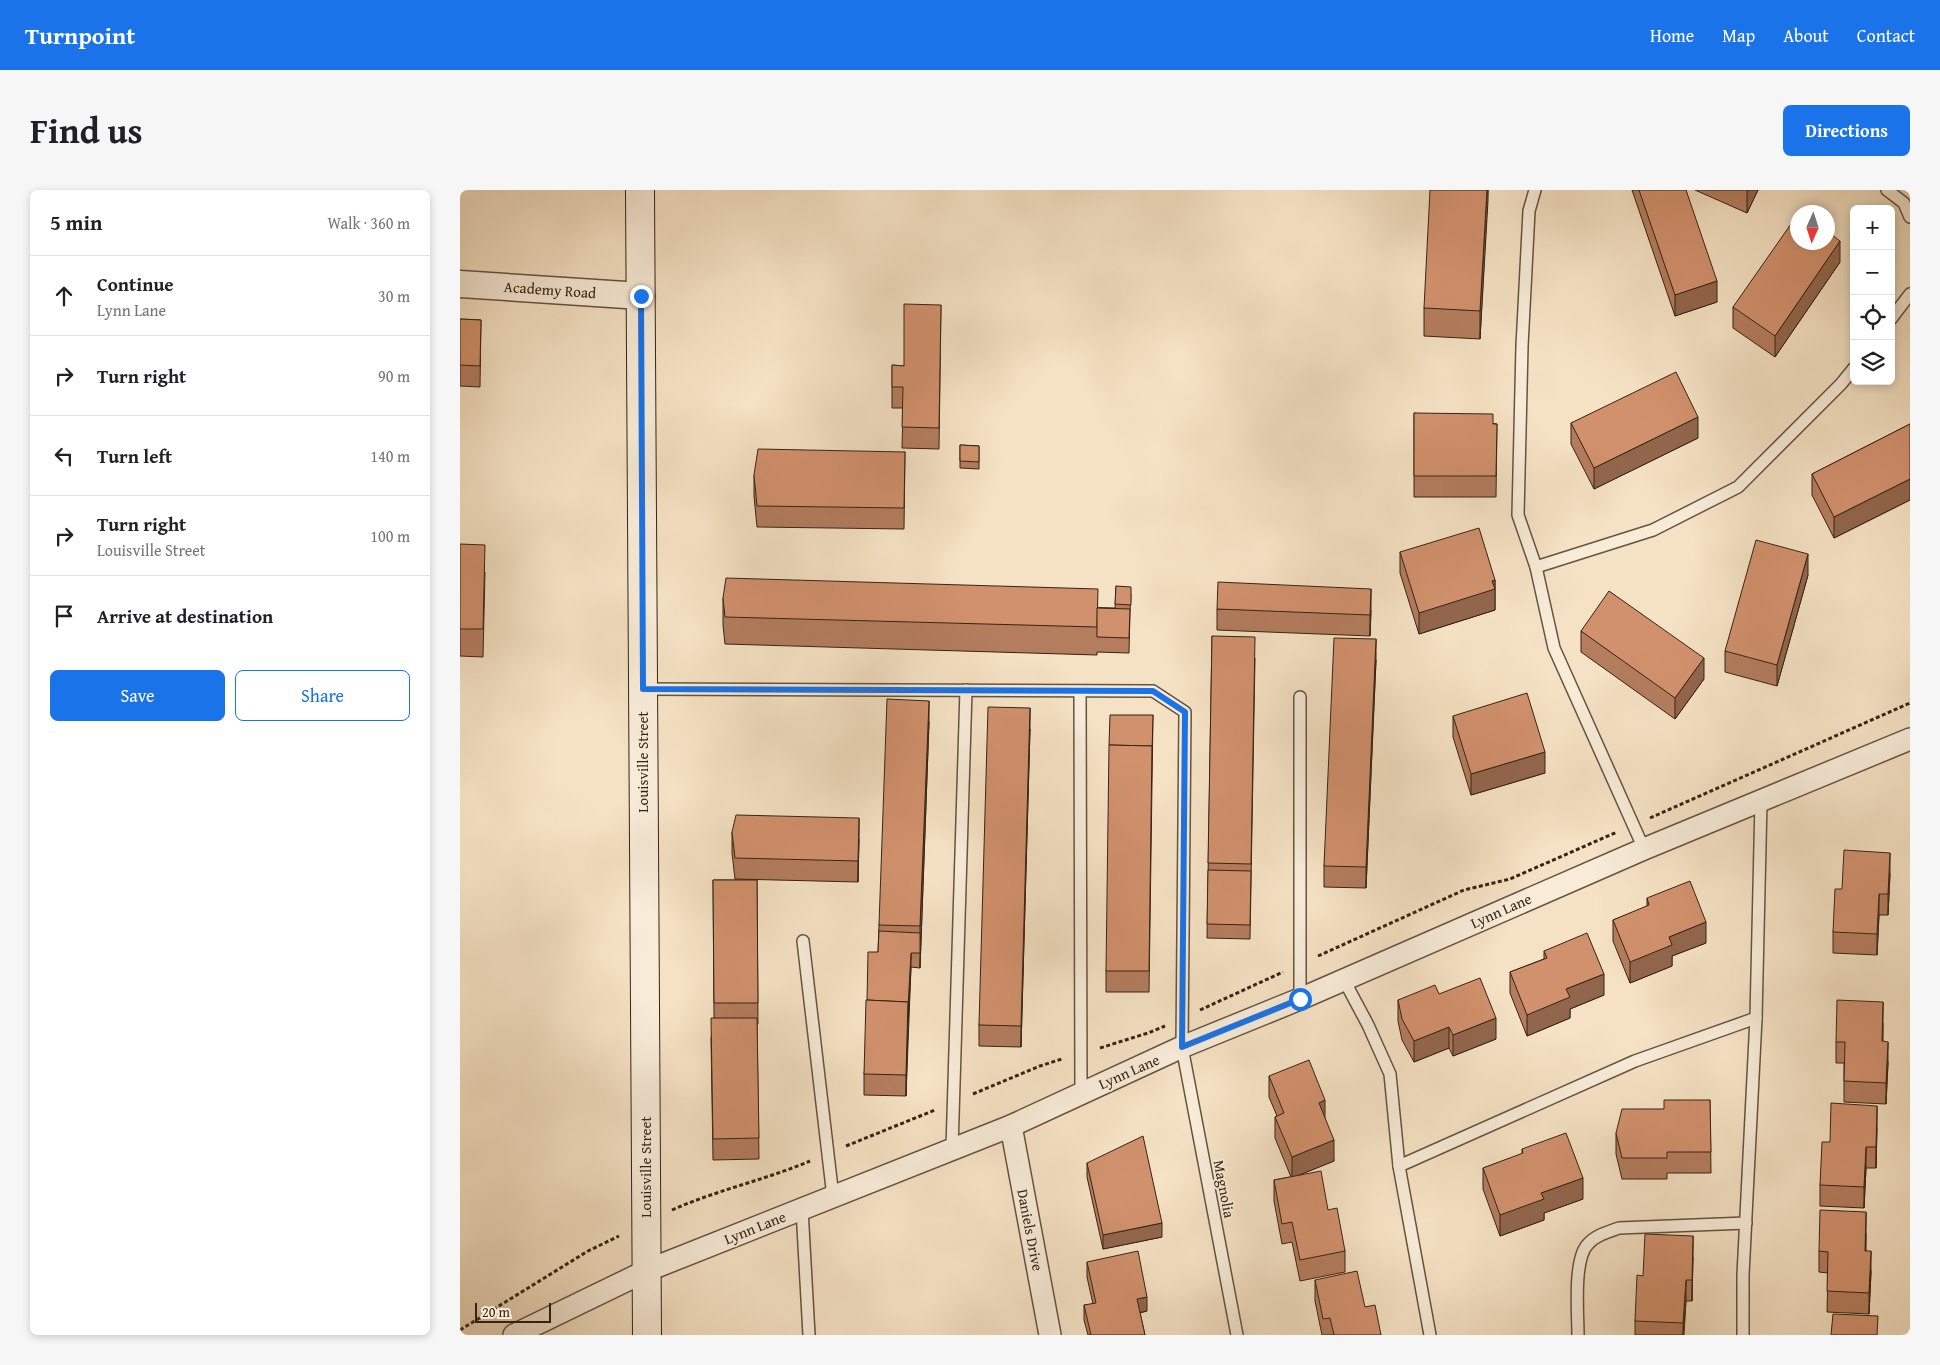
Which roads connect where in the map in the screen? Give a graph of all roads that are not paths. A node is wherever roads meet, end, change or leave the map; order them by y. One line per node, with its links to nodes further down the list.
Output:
1 (640, 190): 7 (main road, Louisville Street)
2 (1535, 190): 10 (lane)
3 (1887, 190): 4 (lane)
4 (1910, 217)
5 (460, 284): 7 (street, Academy Road)
6 (1910, 294): 8 (lane)
7 (641, 296): 11 (main road, Louisville Street)
8 (1895, 314)
9 (1850, 373): 10 (lane)
10 (1536, 567): 17 (lane)
11 (643, 689): 12 (lane); 30 (main road, Louisville Street)
12 (966, 690): 13 (lane); 25 (lane)
13 (1080, 691): 22 (lane, Magnolia); 23 (lane)
14 (1300, 697): 20 (lane)
15 (1910, 739): 16 (street, Lynn Lane)
16 (1761, 800): 17 (street, Lynn Lane); 21 (lane)
17 (1644, 849): 19 (street, Lynn Lane)
18 (802, 941): 27 (lane)
19 (1344, 980): 20 (street, Lynn Lane); 26 (lane)
20 (1300, 999): 22 (street, Lynn Lane)
21 (1756, 1018): 26 (lane); 29 (lane)
22 (1182, 1047): 23 (street, Lynn Lane); 35 (lane, Magnolia)
23 (1081, 1093): 24 (street, Lynn Lane)
24 (1010, 1126): 25 (street, Lynn Lane); 34 (street, Daniels Drive)
25 (952, 1149): 27 (street, Lynn Lane)
26 (1399, 1166): 36 (lane)
27 (833, 1196): 28 (street, Lynn Lane)
28 (802, 1209): 30 (street, Lynn Lane); 33 (lane)
29 (1746, 1223): 37 (lane); 38 (lane)
30 (646, 1271): 31 (street, Lynn Lane); 32 (main road, Louisville Street)
31 (514, 1335)
32 (646, 1335)
33 (809, 1335)
34 (1050, 1335)
35 (1237, 1335)
36 (1430, 1335)
37 (1578, 1335)
38 (1743, 1335)

